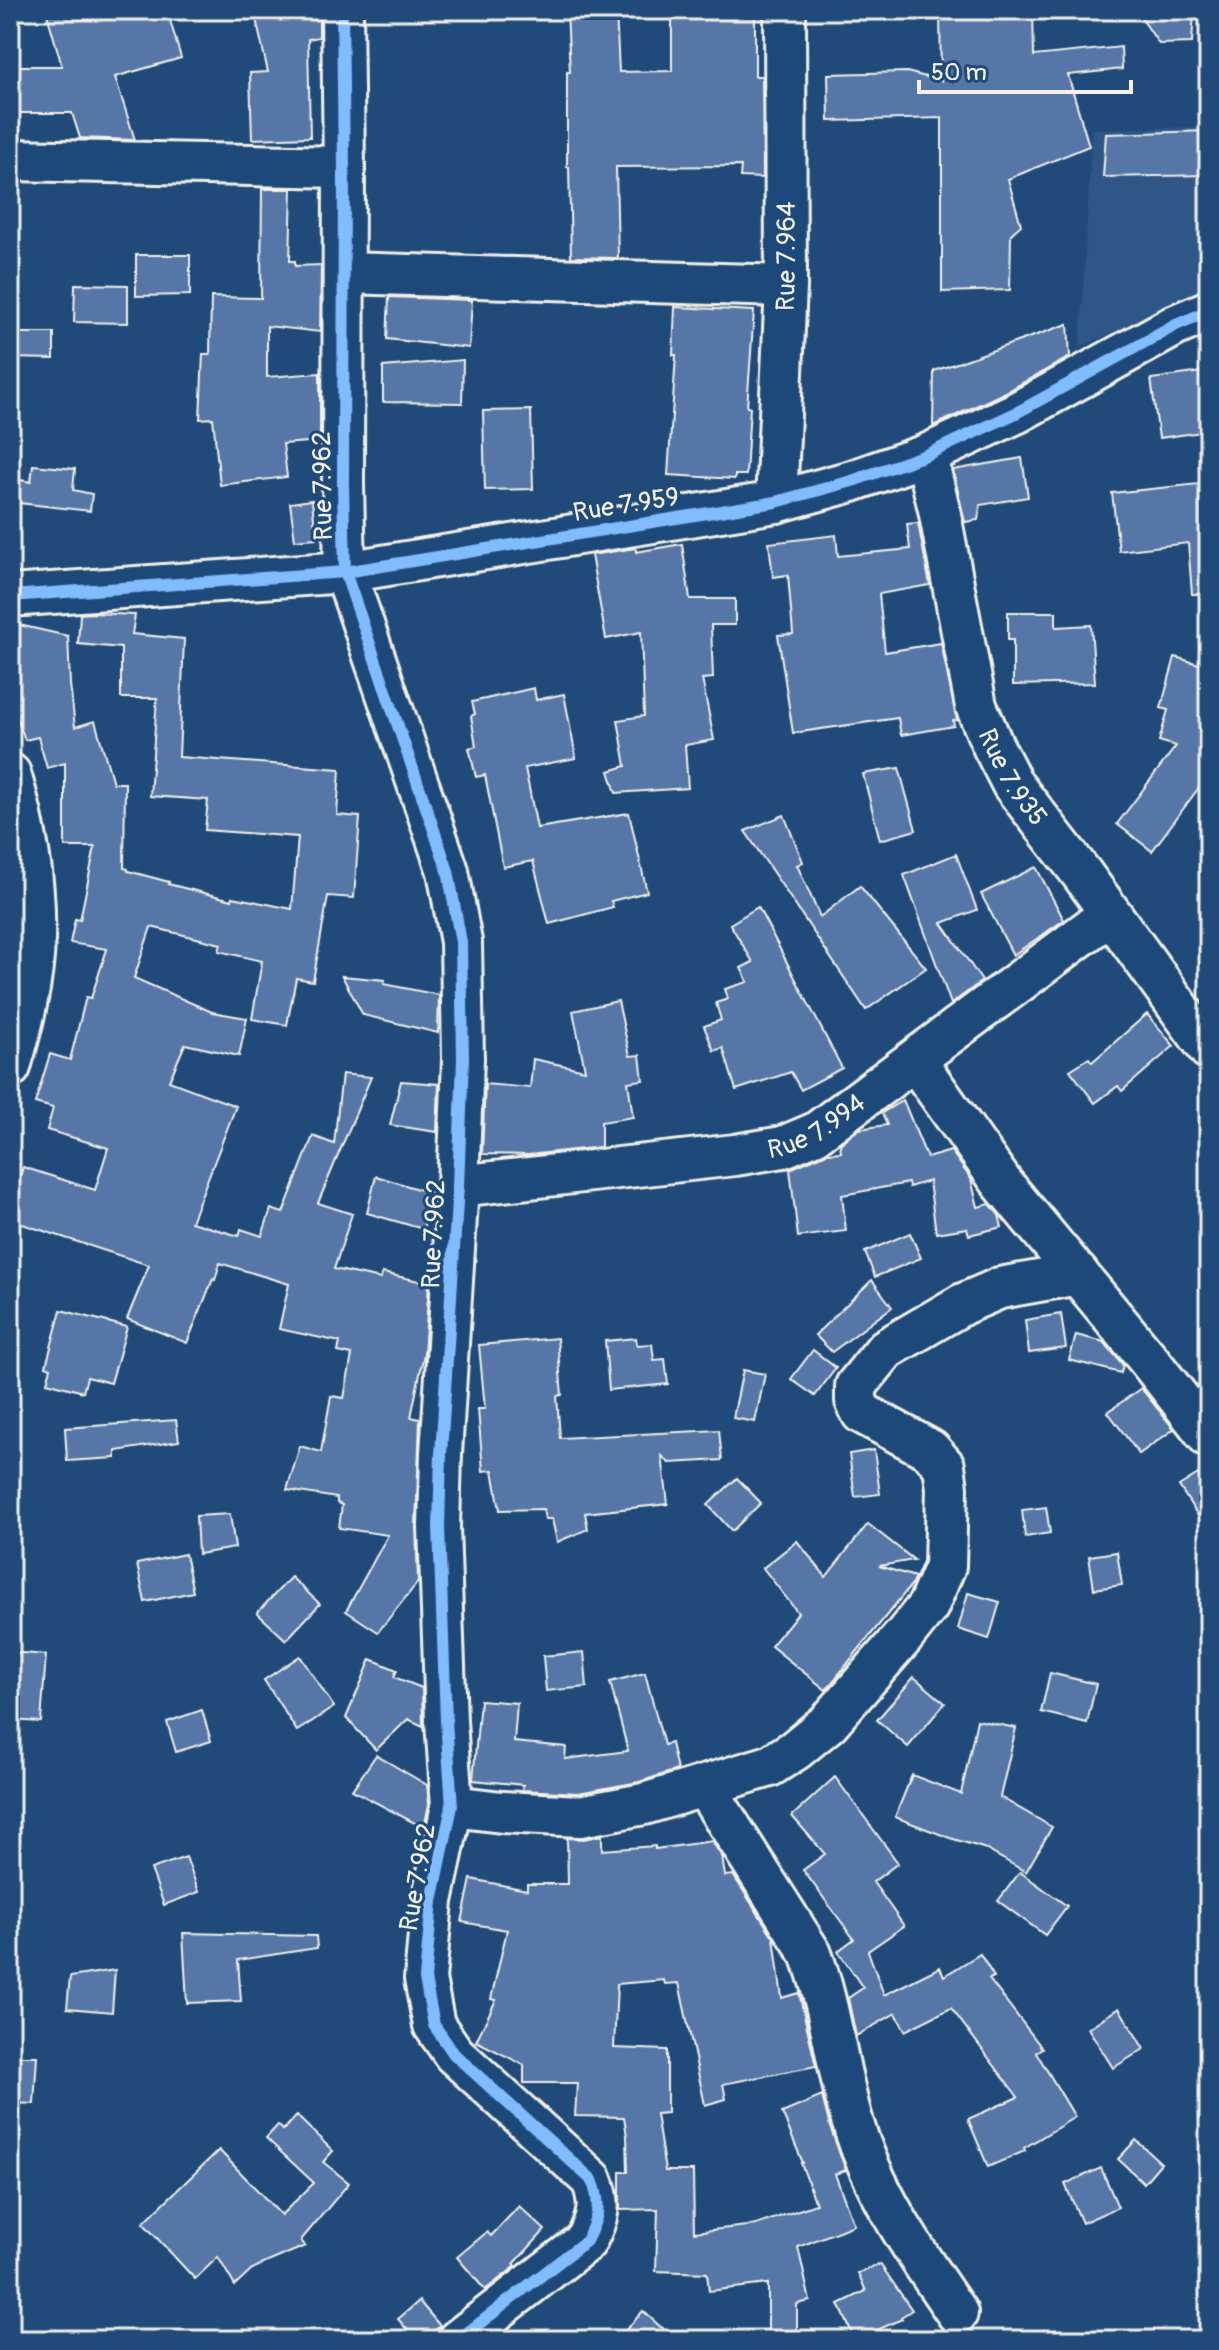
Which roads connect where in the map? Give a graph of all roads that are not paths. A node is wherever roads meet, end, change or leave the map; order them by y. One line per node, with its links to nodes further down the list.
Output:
1 (342, 10): 4 (street, Rue 7.962)
2 (785, 10): 6 (street, Rue 7.964)
3 (10, 160): 4 (street)
4 (344, 167): 5 (street, Rue 7.962)
5 (344, 273): 6 (street); 10 (street, Rue 7.962)
6 (786, 286): 9 (street, Rue 7.964)
7 (1209, 311): 8 (street, Rue 7.959)
8 (926, 455): 9 (street, Rue 7.959); 13 (street, Rue 7.935)
9 (776, 502): 10 (street, Rue 7.959)
10 (345, 572): 11 (street, Rue 7.959); 17 (street, Rue 7.962)
11 (10, 596)
12 (10, 774): 16 (street)
13 (1110, 914): 14 (street, Rue 7.935); 15 (street, Rue 7.994)
14 (1209, 1049)
15 (915, 1060): 17 (street, Rue 7.994); 18 (street)
16 (10, 1067)
17 (458, 1186): 21 (street, Rue 7.962)
18 (1078, 1274): 19 (street); 20 (street)
19 (1209, 1437)
20 (705, 1787): 21 (street); 22 (street)
21 (452, 1806): 23 (street, Rue 7.962)
22 (957, 2313)
23 (458, 2340)

